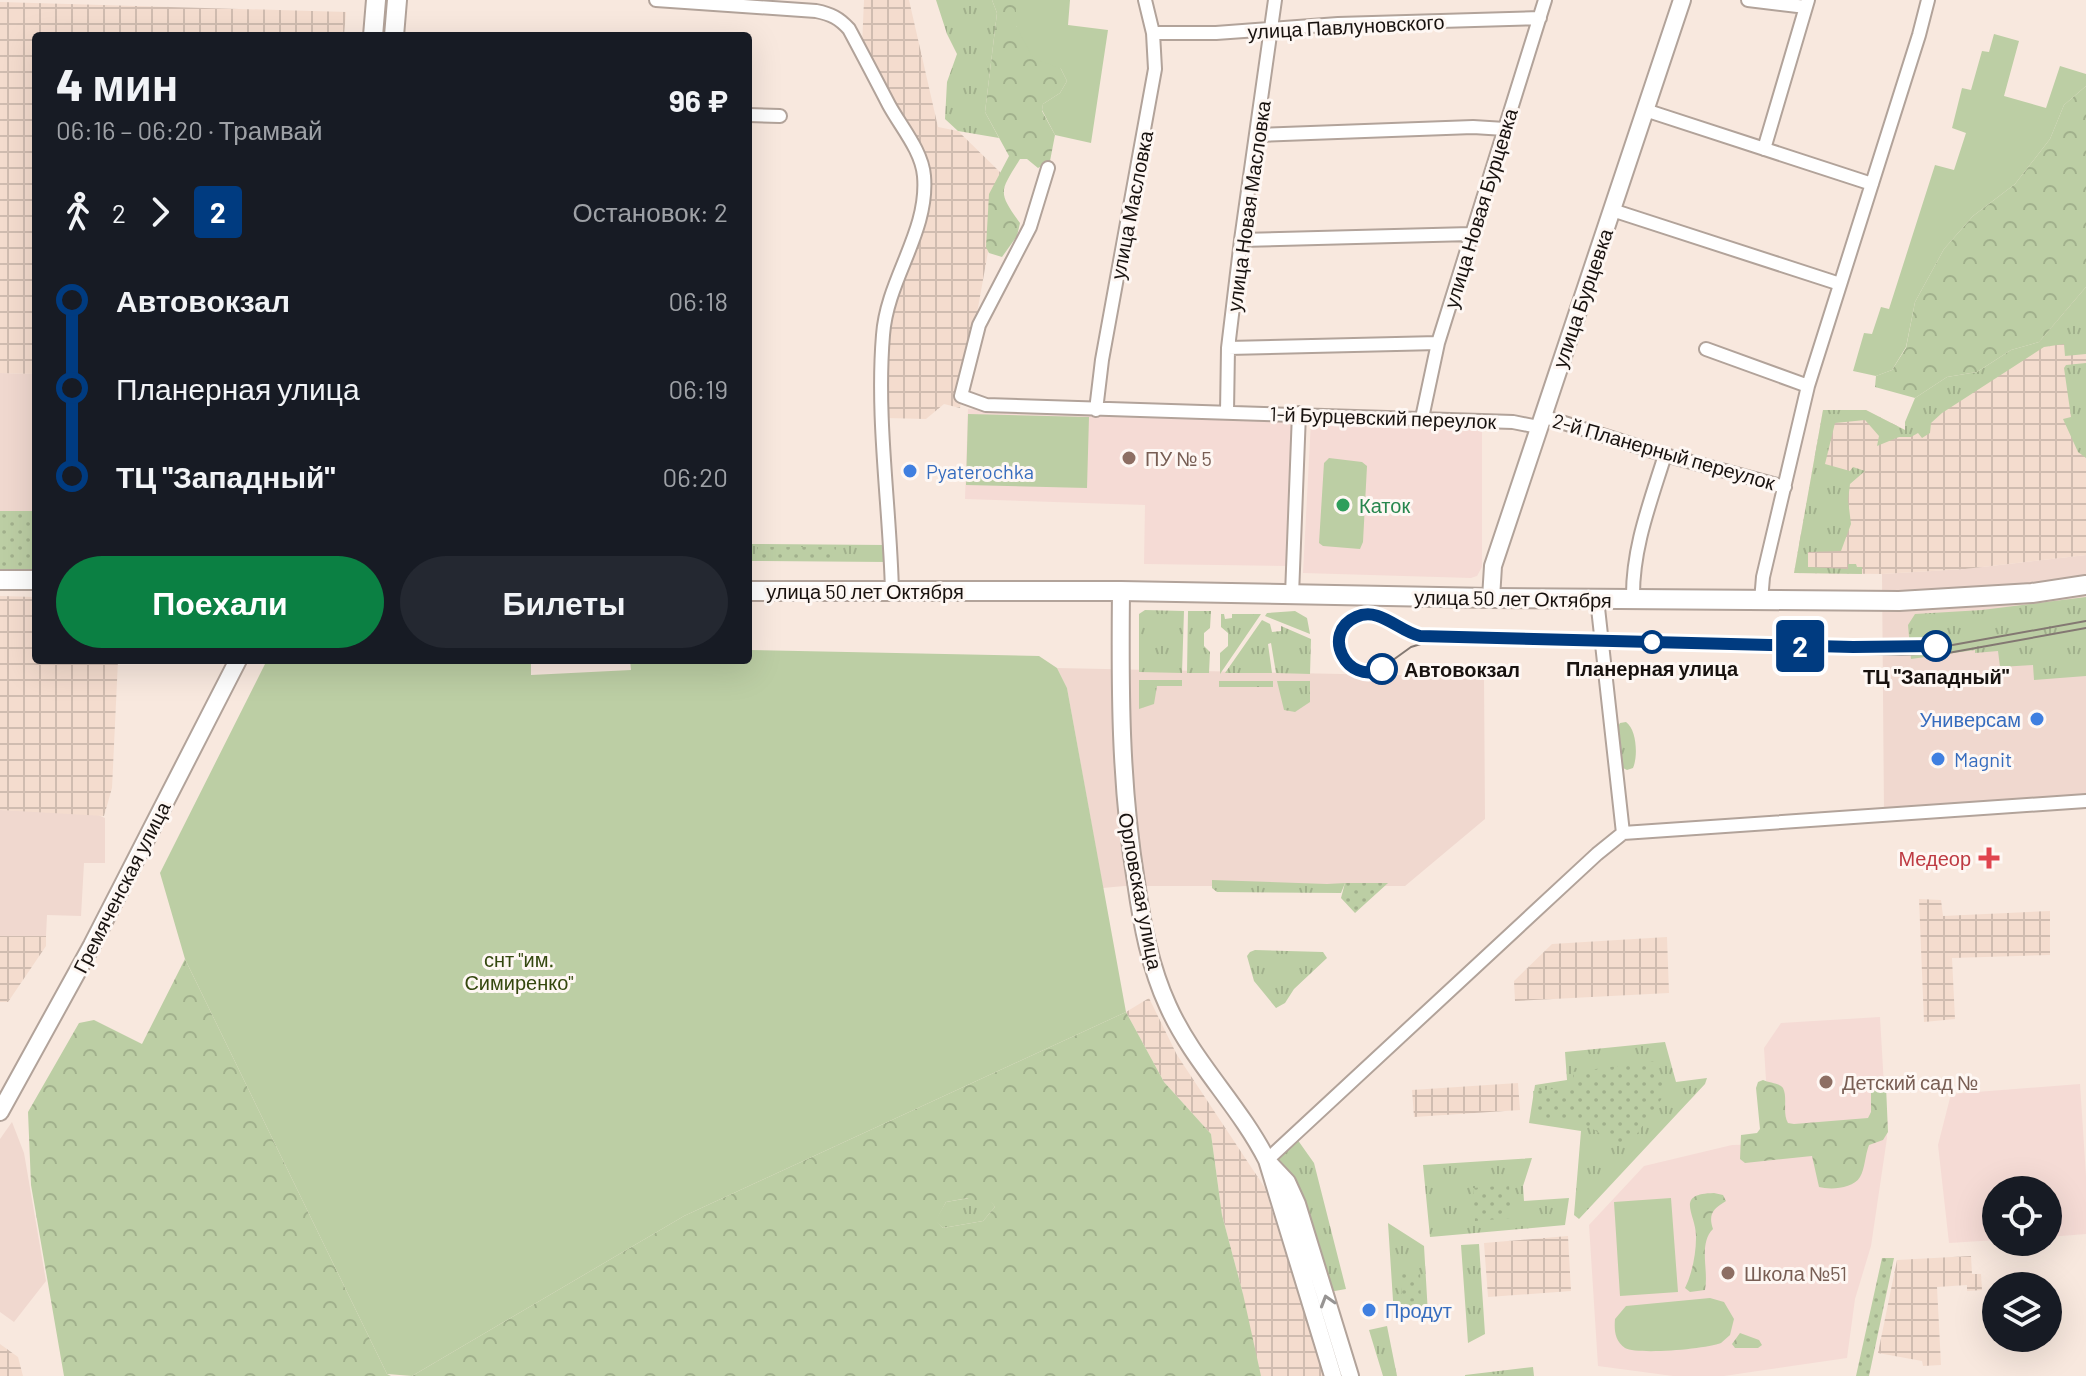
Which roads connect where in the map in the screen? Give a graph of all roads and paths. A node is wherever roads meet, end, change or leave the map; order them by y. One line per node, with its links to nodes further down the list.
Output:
1 (376, 0): 13 (main road)
2 (397, 0): 14 (main road)
3 (656, 0): 44 (street)
4 (1145, 0): 15 (street, улица Масловка)
5 (1275, 0): 12 (street, улица Новая Масловка)
6 (1545, 0): 11 (street, улица Новая Бурцевка)
7 (1682, 0): 16 (street, улица Бурцевка)
8 (1748, 0): 10 (street)
9 (1928, 0): 23 (street)
10 (1807, 3): 21 (street)
11 (1540, 18): 12 (street, улица Павлуновского); 19 (street, улица Новая Бурцевка)
12 (1273, 28): 15 (street, улица Павлуновского); 20 (street, улица Новая Масловка)
13 (373, 32)
14 (394, 32)
15 (1153, 33): 32 (street, улица Масловка)
16 (1645, 110): 21 (street); 24 (street, улица Бурцевка)
17 (752, 115): 18 (street)
18 (780, 116)
19 (1505, 129): 20 (street); 25 (street, улица Новая Бурцевка)
20 (1258, 135): 26 (street, улица Новая Масловка)
21 (1764, 149): 23 (street)
22 (1048, 168): 32 (street, 1-й Бурцевский переулок)
23 (1872, 184): 27 (street)
24 (1612, 210): 27 (street); 36 (street, улица Бурцевка)
25 (1471, 234): 26 (street); 28 (street, улица Новая Бурцевка)
26 (1241, 240): 29 (street, улица Новая Масловка)
27 (1840, 284): 31 (street)
28 (1438, 343): 29 (street); 35 (street, улица Новая Бурцевка)
29 (1228, 348): 33 (street, улица Новая Масловка)
30 (1706, 349): 31 (street)
31 (1808, 386): 38 (street)
32 (1096, 410): 33 (street, 1-й Бурцевский переулок)
33 (1227, 412): 34 (street, 1-й Бурцевский переулок)
34 (1299, 413): 35 (street, 1-й Бурцевский переулок); 45 (street)
35 (1422, 418): 36 (street, 1-й Бурцевский переулок)
36 (1540, 421): 37 (street, 2-й Планерный переулок); 46 (street, улица Бурцевка)
37 (1665, 455): 38 (street, 2-й Планерный переулок); 48 (street)
38 (1785, 487): 49 (street)
39 (0, 580): 40 (main road)
40 (32, 580)
41 (2086, 585): 49 (main road, улица 50 лет Октября)
42 (752, 591): 44 (main road, улица 50 лет Октября)
43 (1121, 591): 44 (main road, улица 50 лет Октября); 45 (main road, улица 50 лет Октября); 54 (street, Орловская улица)
44 (892, 592)
45 (1292, 595): 46 (main road, улица 50 лет Октября)
46 (1491, 598): 47 (main road, улица 50 лет Октября)
47 (1597, 599): 48 (main road, улица 50 лет Октября); 52 (street)
48 (1633, 599): 49 (main road, улица 50 лет Октября)
49 (1761, 601)
50 (236, 664): 53 (street, Гремяченская улица)
51 (2086, 801): 52 (street)
52 (1623, 833): 54 (street)
53 (0, 1112)
54 (1267, 1160): 55 (street, Орловская улица); 56 (street, Орловская улица, one-way to 54)
55 (1333, 1376)
56 (1350, 1376)

